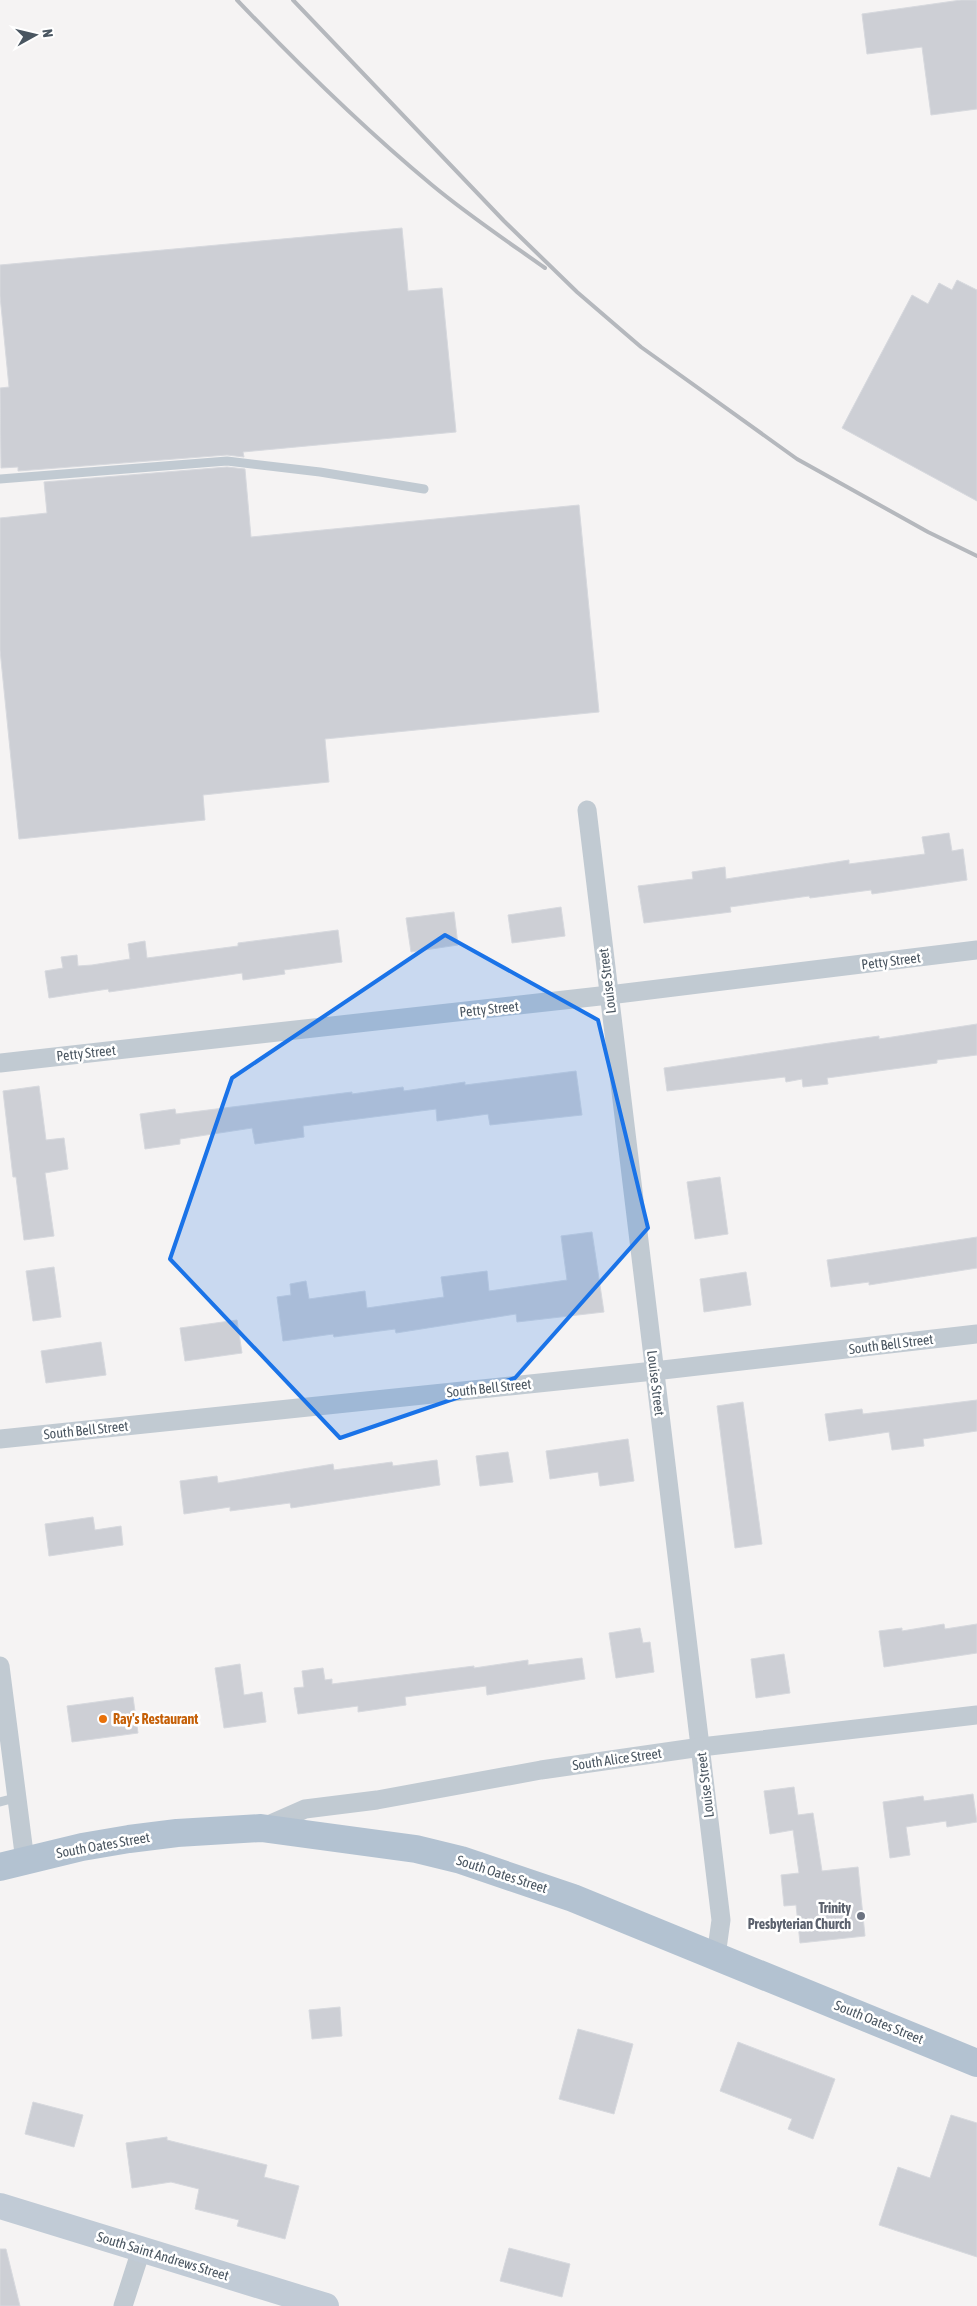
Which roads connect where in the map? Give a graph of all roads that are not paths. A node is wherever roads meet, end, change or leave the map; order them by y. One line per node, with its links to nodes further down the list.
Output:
1 (0, 479): 2 (lane)
2 (424, 489)
3 (587, 810): 5 (street, Louise Street)
4 (977, 950): 5 (street, Petty Street)
5 (609, 995): 6 (street, Petty Street); 8 (street, Louise Street)
6 (0, 1063)
7 (977, 1334): 8 (street, South Bell Street)
8 (654, 1371): 9 (street, South Bell Street); 12 (street, Louise Street)
9 (0, 1439)
10 (0, 1666): 13 (street)
11 (977, 1715): 12 (street, South Alice Street)
12 (701, 1747): 14 (street, South Alice Street); 16 (street, Louise Street)
13 (8, 1800): 15 (street)
14 (261, 1828): 15 (main road, South Oates Street); 16 (main road, South Oates Street)
15 (12, 1864)
16 (716, 1956): 17 (main road, South Oates Street)
17 (977, 2062)
18 (0, 2206): 19 (street, South Saint Andrews Street)
19 (141, 2250): 20 (street); 21 (street, South Saint Andrews Street)
20 (123, 2306)
21 (326, 2306)

